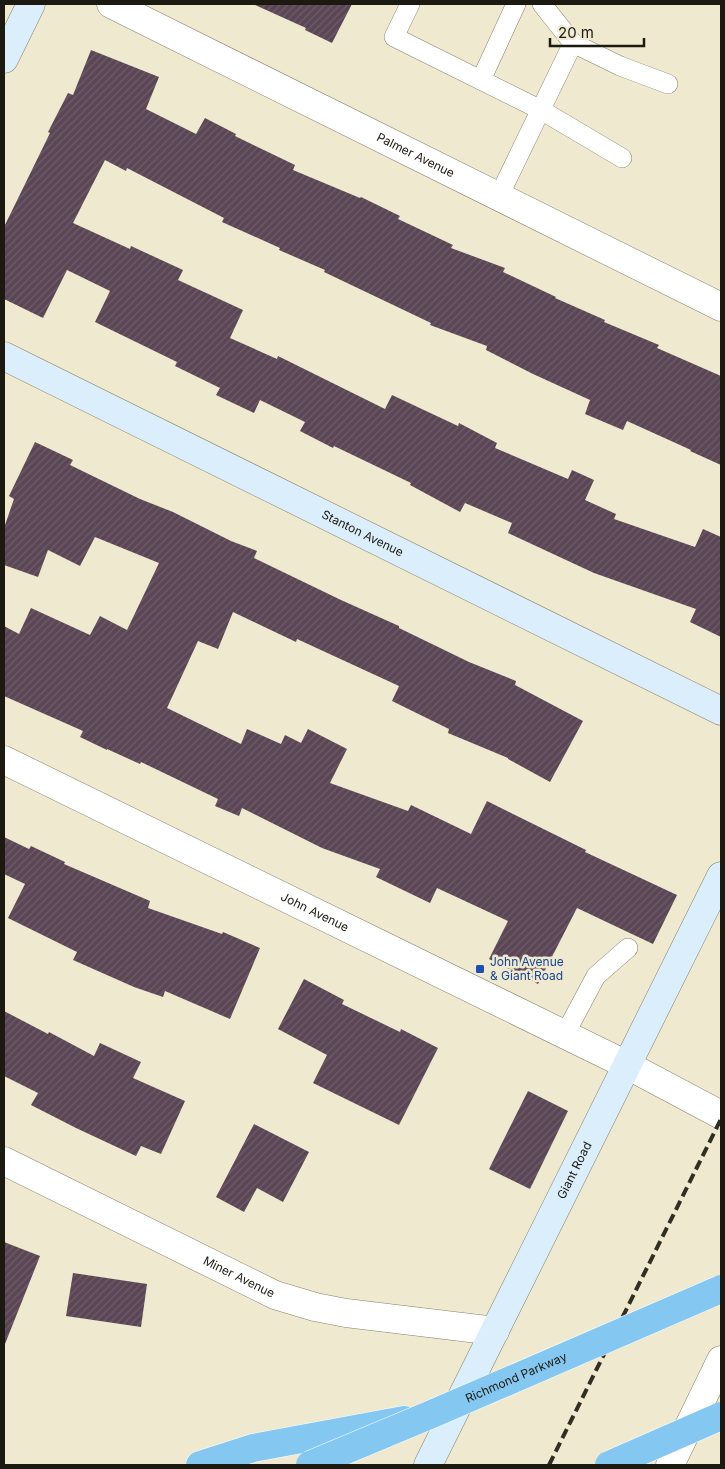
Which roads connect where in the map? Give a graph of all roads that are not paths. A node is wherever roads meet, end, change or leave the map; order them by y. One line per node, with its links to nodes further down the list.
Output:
1 (31, 4): 7 (street)
2 (111, 4): 12 (street, Palmer Avenue)
3 (410, 4): 8 (lane)
4 (516, 4): 8 (lane)
5 (542, 4): 6 (lane)
6 (573, 43): 9 (lane); 10 (lane)
7 (4, 59)
8 (481, 80): 10 (lane)
9 (668, 84)
10 (541, 110): 11 (lane); 12 (lane)
11 (622, 158)
12 (499, 196): 13 (street, Palmer Avenue)
13 (721, 307)
14 (4, 356): 15 (street, Stanton Avenue)
15 (721, 711)
16 (4, 760): 19 (street, John Avenue)
17 (721, 876): 20 (street, Giant Road)
18 (628, 948): 19 (lane)
19 (565, 1034): 20 (street, John Avenue)
20 (627, 1065): 21 (street, John Avenue); 24 (street, Giant Road)
21 (721, 1115)
22 (4, 1160): 24 (street, Miner Avenue)
23 (721, 1288): 26 (highway, Richmond Parkway, bridge)
24 (495, 1331): 30 (street, Giant Road)
25 (721, 1360): 32 (street)
26 (432, 1414): 28 (highway, bridge); 29 (highway, Richmond Parkway, bridge)
27 (721, 1416): 31 (highway, bridge)
28 (200, 1465)
29 (310, 1465)
30 (428, 1465)
31 (609, 1465)
32 (670, 1465)

